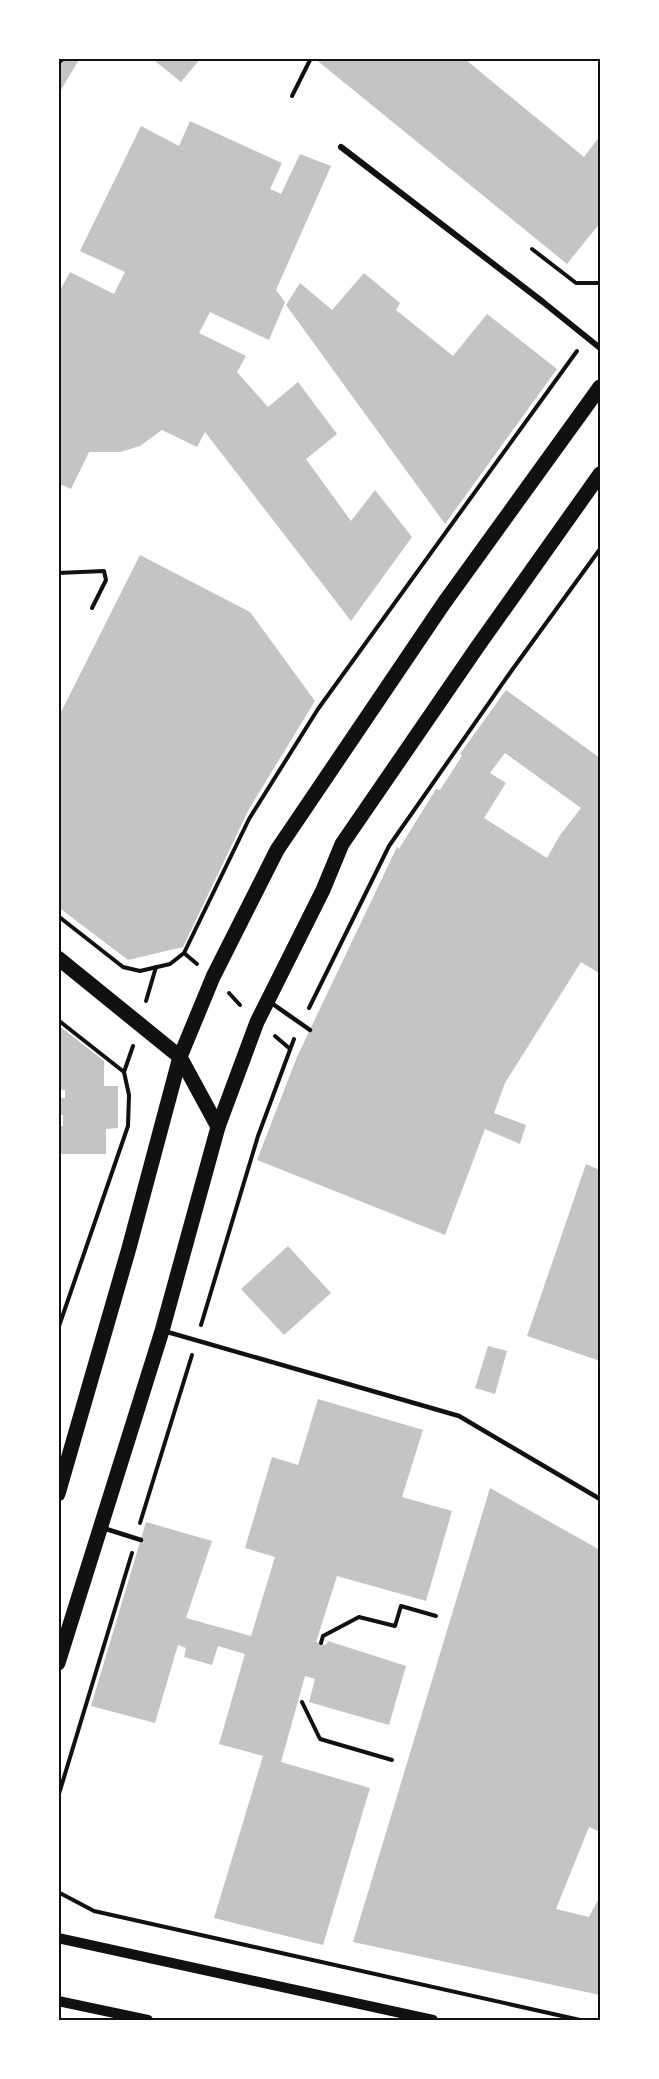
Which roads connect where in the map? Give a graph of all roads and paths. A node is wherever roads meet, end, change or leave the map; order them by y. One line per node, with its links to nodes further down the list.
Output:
1 (64, 58): 3 (path)
2 (311, 58): 4 (path)
3 (58, 63)
4 (292, 96)
5 (341, 147): 8 (street)
6 (532, 249): 7 (path)
7 (600, 283)
8 (587, 338): 9 (street); 16 (path)
9 (600, 348)
10 (600, 387): 19 (main road)
11 (600, 474): 20 (main road)
12 (600, 549): 24 (path)
13 (58, 573): 14 (path)
14 (92, 608)
15 (58, 916): 18 (path)
16 (184, 953): 18 (path); 19 (path)
17 (58, 957): 23 (main road)
18 (156, 967): 23 (path)
19 (213, 977): 22 (path); 27 (main road)
20 (267, 1001): 22 (main road); 24 (lane)
21 (58, 1020): 28 (path)
22 (257, 1022): 26 (path); 29 (main road)
23 (140, 1024): 27 (main road); 28 (path)
24 (301, 1024): 25 (lane); 26 (path)
25 (310, 1030)
26 (290, 1048): 32 (path)
27 (180, 1057): 29 (main road); 33 (main road)
28 (124, 1072): 30 (path)
29 (218, 1127): 31 (main road)
30 (58, 1329)
31 (162, 1331): 32 (lane); 35 (main road)
32 (196, 1341): 34 (lane); 36 (path)
33 (58, 1494)
34 (600, 1499)
35 (101, 1527): 36 (lane); 39 (main road)
36 (138, 1539): 42 (path)
37 (436, 1616): 38 (path)
38 (321, 1643)
39 (58, 1663)
40 (302, 1702): 41 (path)
41 (392, 1760)
42 (58, 1797)
43 (58, 1892): 48 (path)
44 (58, 1938): 47 (street)
45 (58, 2001): 46 (street)
46 (147, 2020)
47 (433, 2020)
48 (580, 2020)

